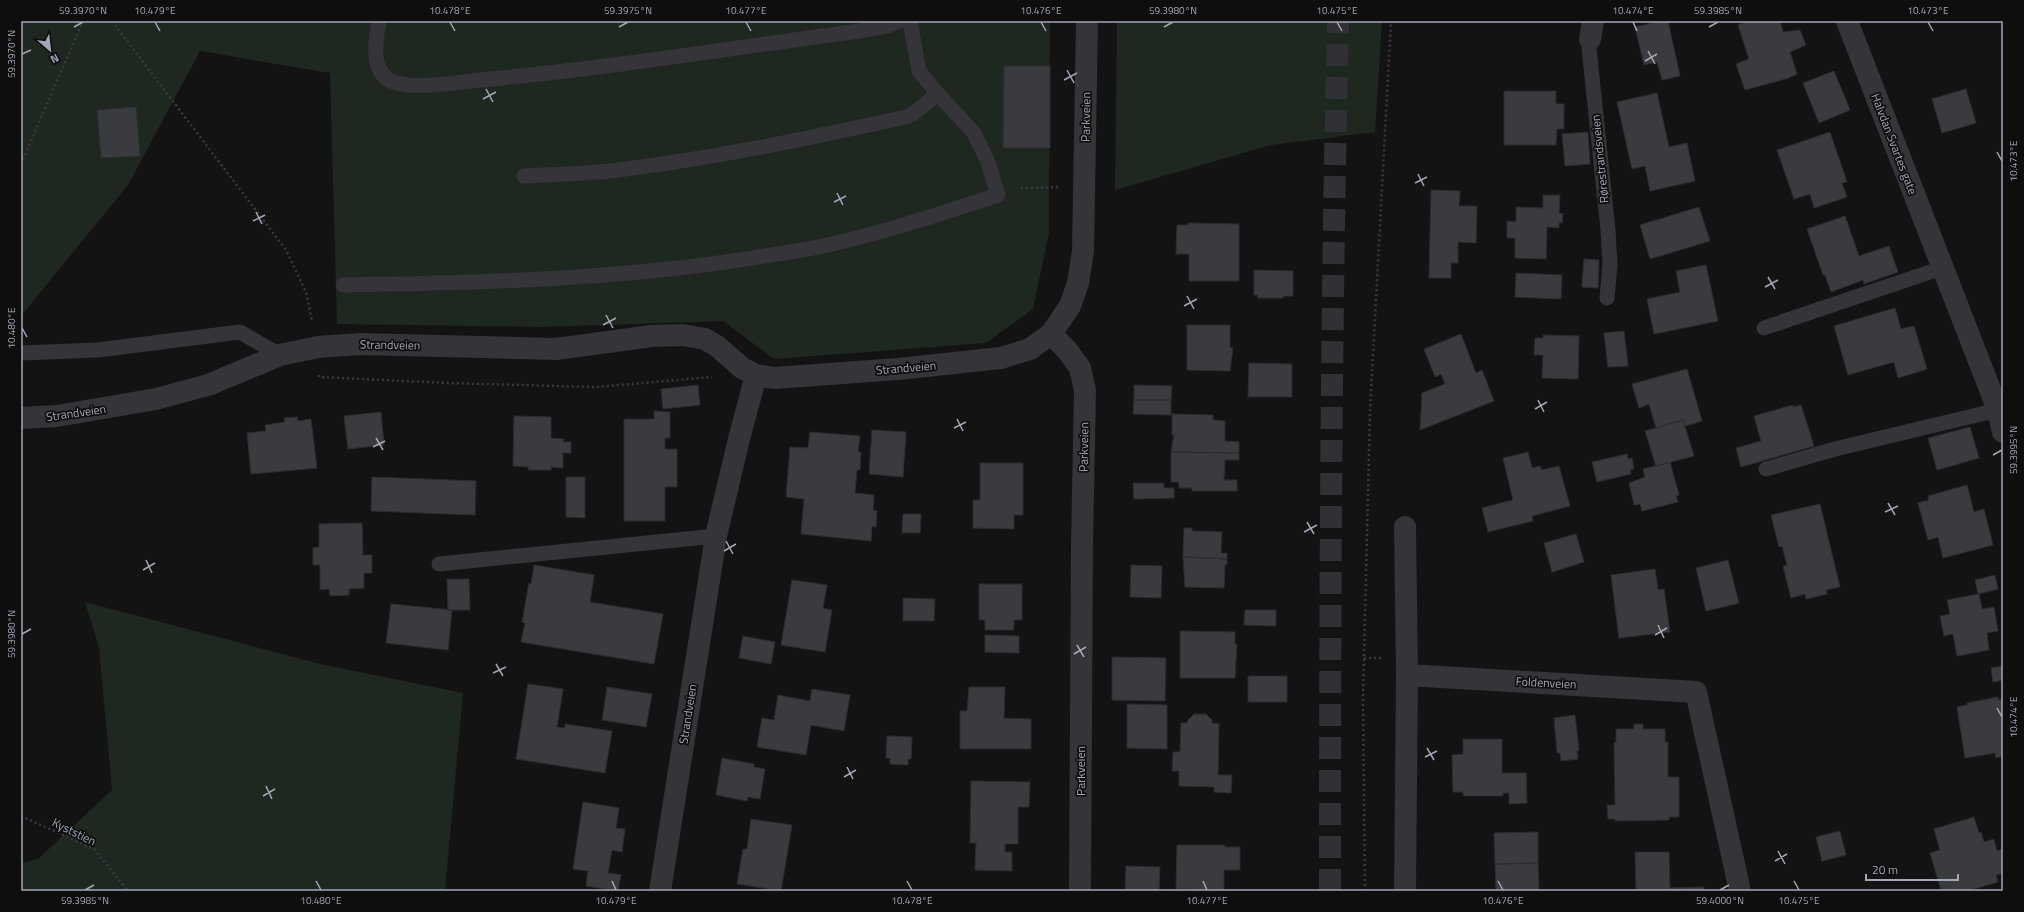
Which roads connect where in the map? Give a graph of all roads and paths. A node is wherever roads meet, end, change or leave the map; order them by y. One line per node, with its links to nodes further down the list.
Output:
1 (83, 21): 11 (path)
2 (112, 21): 20 (path)
3 (379, 21): 4 (lane)
4 (899, 21)
5 (910, 21): 10 (lane)
6 (1087, 21): 13 (street, Parkveien)
7 (1391, 21): 36 (path)
8 (1847, 21): 15 (street, Halvdan Svartes gate)
9 (1592, 30): 17 (lane, Rørestrandsveien)
10 (938, 94): 12 (lane); 14 (lane)
11 (21, 164)
12 (524, 176)
13 (1085, 186): 14 (path); 19 (street, Parkveien)
14 (998, 195): 16 (lane)
15 (1942, 268): 18 (lane); 24 (street, Halvdan Svartes gate)
16 (343, 285)
17 (1607, 298)
18 (1764, 328)
19 (1051, 334): 23 (street, Strandveien); 35 (street, Parkveien)
20 (318, 347): 22 (street, Strandveien); 23 (street, Strandveien); 23 (path)
21 (21, 353): 22 (lane)
22 (280, 355): 25 (street, Strandveien)
23 (749, 372): 29 (street, Strandveien)
24 (2001, 409): 26 (street, Halvdan Svartes gate); 27 (lane)
25 (21, 418)
26 (2003, 432)
27 (1766, 469)
28 (1405, 527): 31 (street)
29 (716, 536): 30 (lane); 34 (street, Strandveien)
30 (439, 564)
31 (1407, 675): 37 (street); 38 (street, Foldenveien)
32 (21, 816): 33 (path, Kyststien)
33 (128, 891)
34 (660, 891)
35 (1080, 891)
36 (1365, 891)
37 (1405, 891)
38 (1740, 891)

